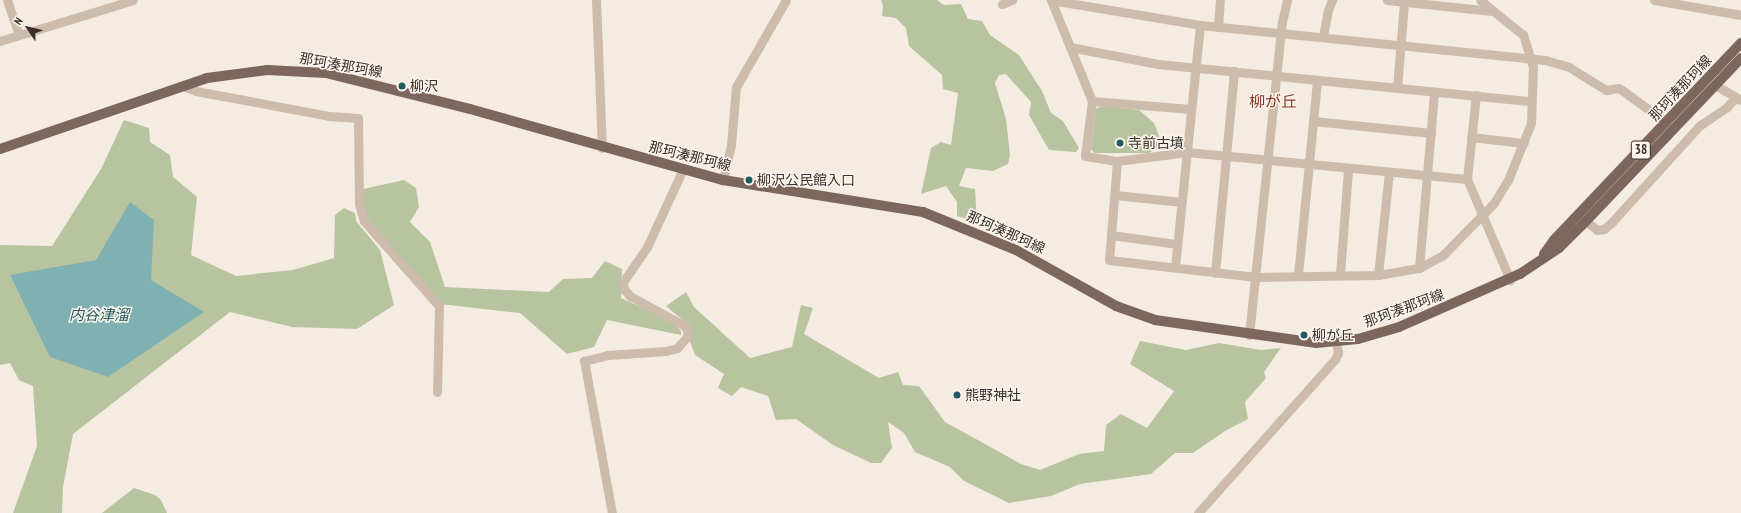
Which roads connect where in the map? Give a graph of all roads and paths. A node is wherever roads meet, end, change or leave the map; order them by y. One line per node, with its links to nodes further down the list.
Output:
1 (7, 0): 21 (street)
2 (133, 0): 21 (street)
3 (596, 0): 47 (street)
4 (786, 0): 59 (street)
5 (1012, 0): 14 (street)
6 (1051, 0): 15 (street); 26 (street)
7 (1103, 0): 15 (street)
8 (1220, 0): 19 (street)
9 (1287, 0): 20 (street)
10 (1332, 0): 22 (street)
11 (1480, 0): 16 (street)
12 (1654, 0): 17 (street)
13 (1396, 1): 16 (street); 25 (street)
14 (1002, 4)
15 (1101, 10): 18 (street)
16 (1492, 11): 27 (street)
17 (1741, 15)
18 (1200, 25): 19 (street); 29 (street)
19 (1218, 26): 20 (street)
20 (1281, 33): 22 (street); 31 (street)
21 (19, 34): 23 (street)
22 (1323, 36): 25 (street)
23 (0, 41)
24 (1741, 43): 43 (main road, 那珂湊那珂線 / 38)
25 (1401, 45): 27 (street); 35 (street)
26 (1070, 47): 29 (street); 39 (street)
27 (1531, 58): 40 (street); 43 (street)
28 (1741, 58): 33 (main road, 那珂湊那珂線 / 38)
29 (1195, 67): 30 (street); 41 (street)
30 (1234, 71): 31 (street); 50 (street)
31 (1276, 76): 32 (street); 51 (street)
32 (1316, 81): 35 (street); 42 (street)
33 (1715, 85): 38 (street); 63 (main road, 那珂湊那珂線 / 38)
34 (183, 86): 47 (main road, 那珂湊那珂線 / 38); 48 (main road, 那珂湊那珂線 / 38); 77 (street)
35 (1397, 88): 36 (street)
36 (1434, 92): 37 (street); 44 (street)
37 (1476, 95): 40 (street); 45 (street)
38 (1738, 100): 63 (street)
39 (1092, 101): 41 (street); 52 (street)
40 (1531, 101): 46 (street)
41 (1191, 109): 49 (street)
42 (1313, 121): 44 (street); 53 (street)
43 (1666, 122): 66 (main road, 那珂湊那珂線 / 38)
44 (1431, 133): 57 (street)
45 (1471, 137): 46 (street); 58 (street)
46 (1524, 143): 62 (street)
47 (602, 148): 54 (main road, 那珂湊那珂線 / 38)
48 (0, 149)
49 (1187, 152): 50 (street); 52 (street); 61 (street)
50 (1226, 155): 51 (street); 69 (street)
51 (1269, 160): 53 (street); 72 (street)
52 (1117, 161): 60 (street)
53 (1308, 164): 55 (street); 73 (street)
54 (683, 169): 59 (main road, 那珂湊那珂線 / 38); 78 (street)
55 (1348, 169): 56 (street); 70 (street)
56 (1388, 172): 57 (street); 71 (street)
57 (1428, 176): 58 (street); 68 (street)
58 (1467, 179): 62 (street)
59 (723, 180): 75 (main road, 那珂湊那珂線 / 38)
60 (1115, 195): 61 (street); 64 (street)
61 (1182, 202): 65 (street)
62 (1484, 216): 68 (street); 74 (street)
63 (1586, 221): 66 (main road, 那珂湊那珂線 / 38)
64 (1111, 235): 65 (street); 67 (street)
65 (1178, 244): 67 (street)
66 (1542, 258): 74 (main road, 那珂湊那珂線 / 38)
67 (1175, 267): 69 (street)
68 (1419, 268): 71 (street)
69 (1215, 273): 72 (street)
70 (1340, 274): 71 (street); 73 (street)
71 (1378, 275)
72 (1256, 276): 73 (street); 75 (street)
73 (1298, 276)
74 (1510, 280): 76 (main road, 那珂湊那珂線 / 38)
75 (1250, 335): 76 (main road, 那珂湊那珂線 / 38)
76 (1336, 341): 79 (street)
77 (437, 392)
78 (612, 513)
79 (1198, 513)

